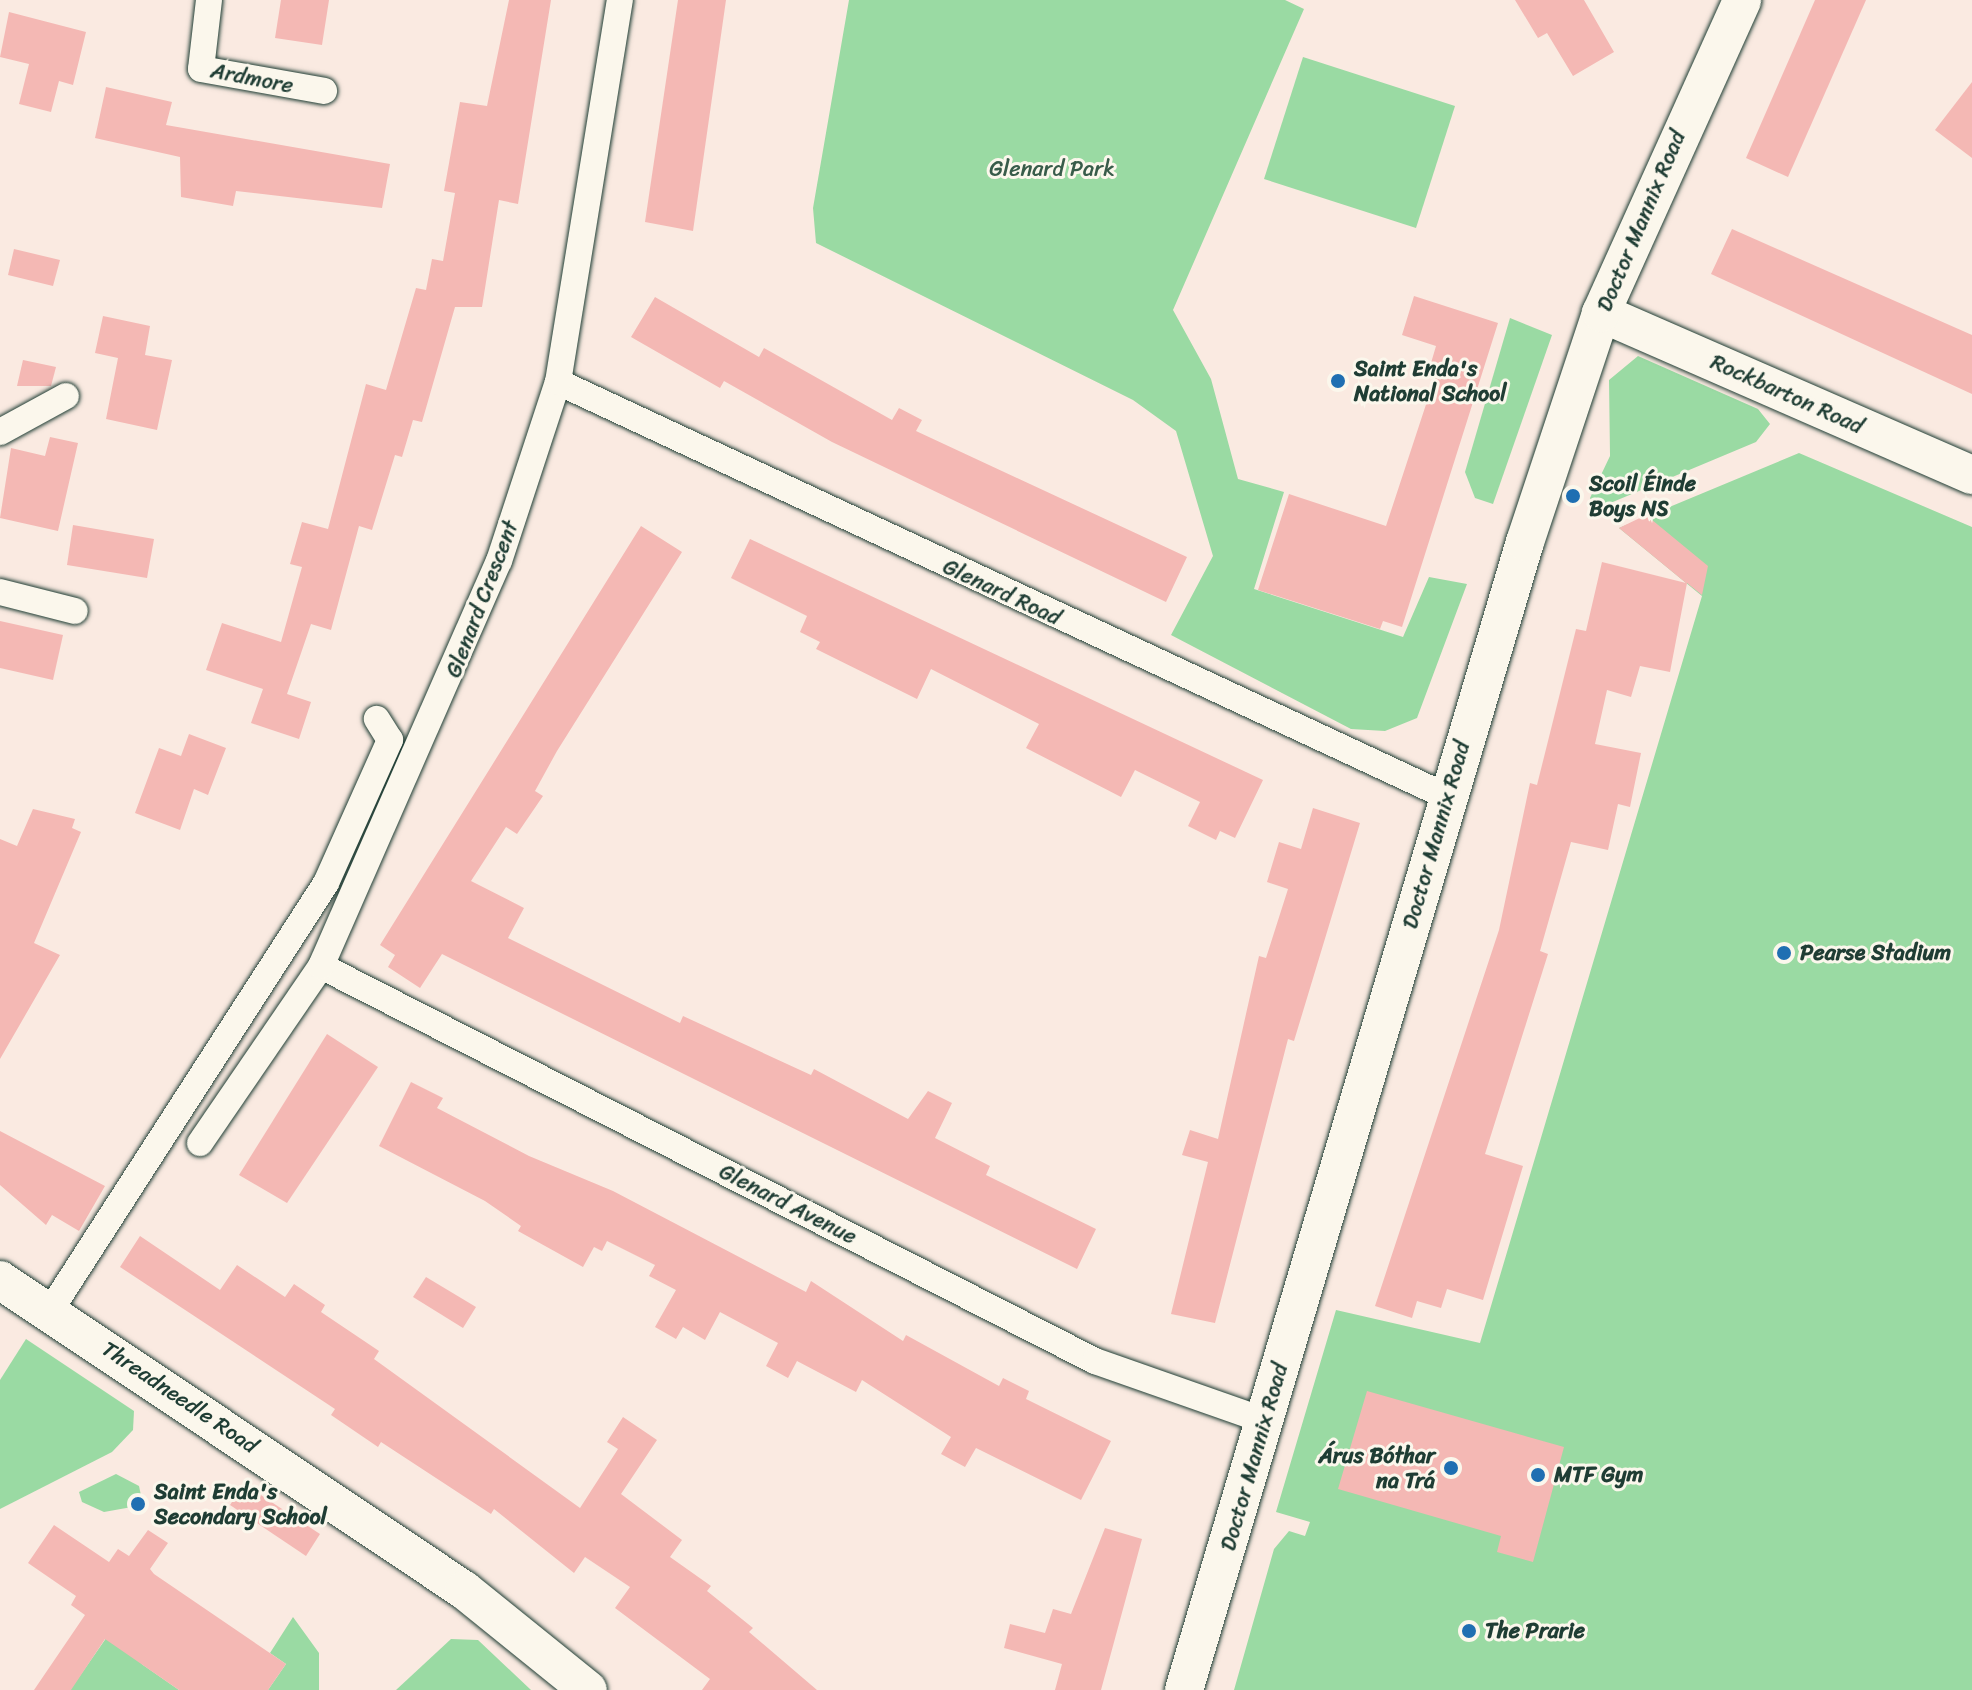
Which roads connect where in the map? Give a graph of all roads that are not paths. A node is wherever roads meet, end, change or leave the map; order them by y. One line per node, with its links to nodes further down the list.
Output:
1 (209, 0): 4 (street, Ardmore)
2 (620, 0): 6 (street, Glenard Crescent)
3 (1742, 0): 5 (street, Doctor Mannix Road)
4 (324, 91)
5 (1601, 313): 9 (street, Rockbarton Road); 13 (street, Doctor Mannix Road)
6 (558, 382): 13 (street, Glenard Road); 14 (street, Glenard Crescent)
7 (66, 396): 8 (street)
8 (0, 432)
9 (1972, 475)
10 (0, 592): 11 (street)
11 (75, 611)
12 (377, 719): 17 (street)
13 (1448, 797): 18 (street, Doctor Mannix Road)
14 (321, 966): 15 (street, Glenard Crescent); 18 (street, Glenard Avenue)
15 (200, 1143)
16 (0, 1280): 17 (street, Threadneedle Road)
17 (50, 1311): 19 (street, Threadneedle Road)
18 (1265, 1421): 20 (street, Doctor Mannix Road)
19 (588, 1690)
20 (1184, 1690)

